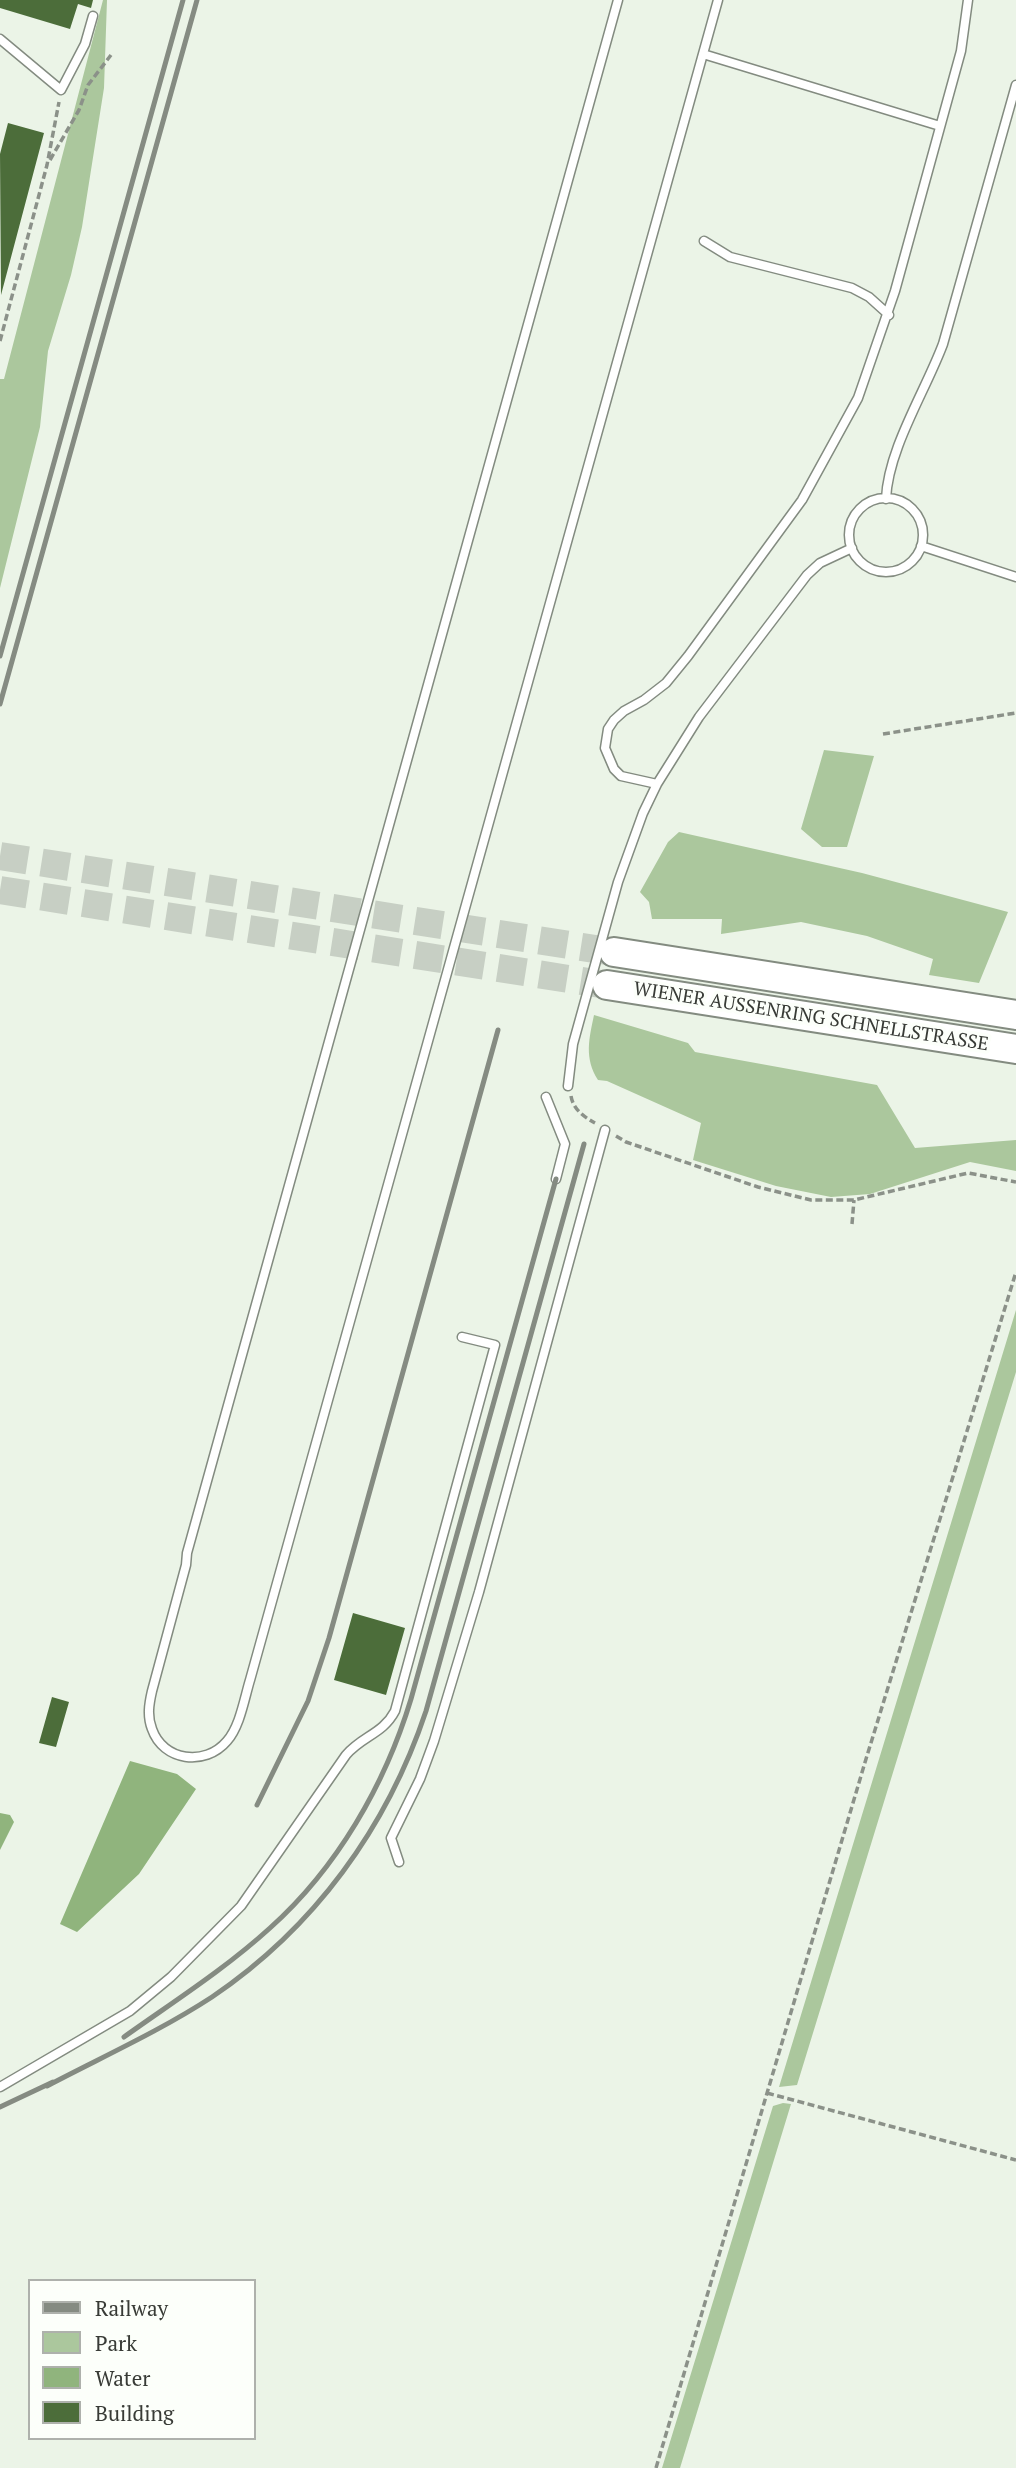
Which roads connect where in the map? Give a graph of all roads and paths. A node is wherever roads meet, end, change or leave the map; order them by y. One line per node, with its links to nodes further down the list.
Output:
1 (618, 0): 6 (lane)
2 (718, 0): 6 (lane)
3 (968, 0): 10 (lane)
4 (93, 16): 9 (lane)
5 (0, 39): 9 (lane)
6 (703, 54): 10 (lane)
7 (111, 55): 11 (path)
8 (1016, 85): 15 (lane)
9 (61, 90): 11 (path)
10 (940, 126): 13 (lane)
11 (47, 165): 14 (path)
12 (704, 241): 13 (lane)
13 (889, 315): 21 (lane)
14 (0, 341)
15 (886, 499): 16 (lane); 17 (lane)
16 (921, 546): 17 (lane); 18 (lane)
17 (852, 548): 21 (lane)
18 (1016, 577)
19 (1016, 713): 20 (path)
20 (884, 734)
21 (657, 784): 26 (lane)
22 (614, 952): 24 (highway, WIENER AUSSENRING SCHNELLSTRASSE)
23 (607, 985): 25 (highway, WIENER AUSSENRING SCHNELLSTRASSE)
24 (1016, 1015)
25 (1016, 1049)
26 (568, 1086): 28 (path)
27 (546, 1097): 29 (lane)
28 (605, 1130): 31 (path); 35 (lane)
29 (556, 1179)
30 (1016, 1182): 31 (path)
31 (854, 1200): 32 (path)
32 (852, 1224)
33 (1016, 1272): 37 (path)
34 (462, 1337): 36 (lane)
35 (399, 1861)
36 (0, 2087)
37 (767, 2093): 38 (path); 39 (path)
38 (1016, 2160)
39 (656, 2468)

